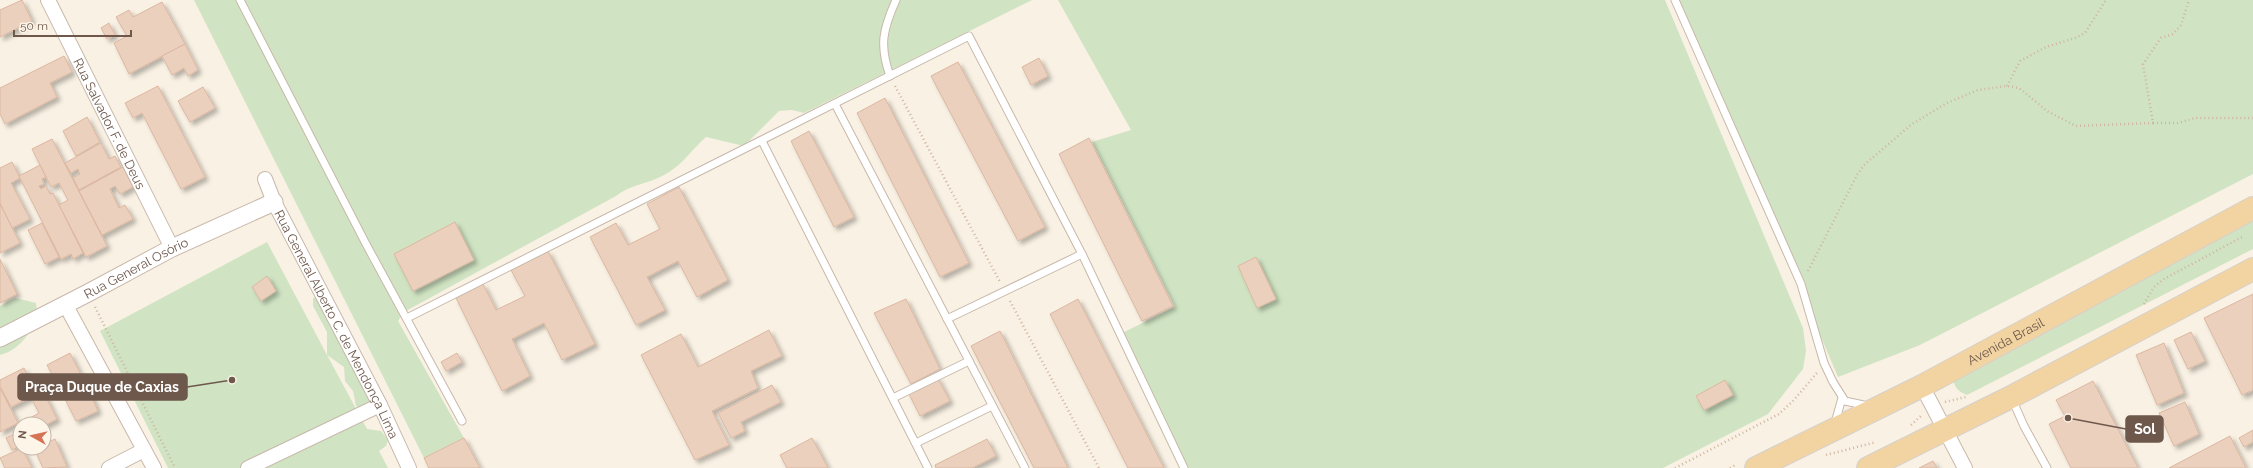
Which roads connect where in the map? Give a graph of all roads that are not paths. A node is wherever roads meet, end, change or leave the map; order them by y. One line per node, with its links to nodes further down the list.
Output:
1 (48, 0): 11 (street, Rua Salvador F. de Deus)
2 (240, 0): 15 (lane)
3 (896, 0): 5 (lane)
4 (1675, 0): 22 (lane)
5 (890, 76): 6 (lane); 12 (lane)
6 (835, 104): 7 (lane); 16 (lane)
7 (762, 141): 15 (lane); 21 (lane)
8 (265, 179): 9 (street, Rua General Alberto C. de Mendonça Lima)
9 (274, 202): 11 (street, Rua General Osório); 23 (street, Rua General Alberto C. de Mendonça Lima)
10 (2253, 208): 19 (main road, Avenida Brasil)
11 (172, 248): 14 (street, Rua General Osório)
12 (1082, 254): 16 (lane); 37 (lane)
13 (2253, 269): 20 (main road)
14 (65, 304): 17 (street, Rua General Osório); 30 (street)
15 (407, 318): 26 (lane)
16 (947, 319): 18 (lane)
17 (0, 338)
18 (969, 361): 21 (lane); 24 (lane)
19 (1922, 386): 25 (main road, Avenida Brasil); 28 (street)
20 (2011, 397): 28 (main road); 41 (lane)
21 (893, 398): 29 (lane)
22 (1842, 398): 25 (lane); 27 (lane)
23 (380, 405): 33 (street); 34 (street, Rua General Alberto C. de Mendonça Lima)
24 (992, 406): 29 (lane); 36 (lane)
25 (1876, 407): 27 (main road, Avenida Brasil)
26 (462, 421)
27 (1833, 429): 38 (main road, Avenida Brasil)
28 (1945, 430): 39 (main road); 40 (street)
29 (916, 443): 35 (lane)
30 (144, 450): 31 (street); 32 (street)
31 (109, 468)
32 (154, 468)
33 (248, 468)
34 (409, 468)
35 (928, 468)
36 (1025, 468)
37 (1184, 468)
38 (1756, 468)
39 (1868, 468)
40 (1964, 468)
41 (2047, 468)

